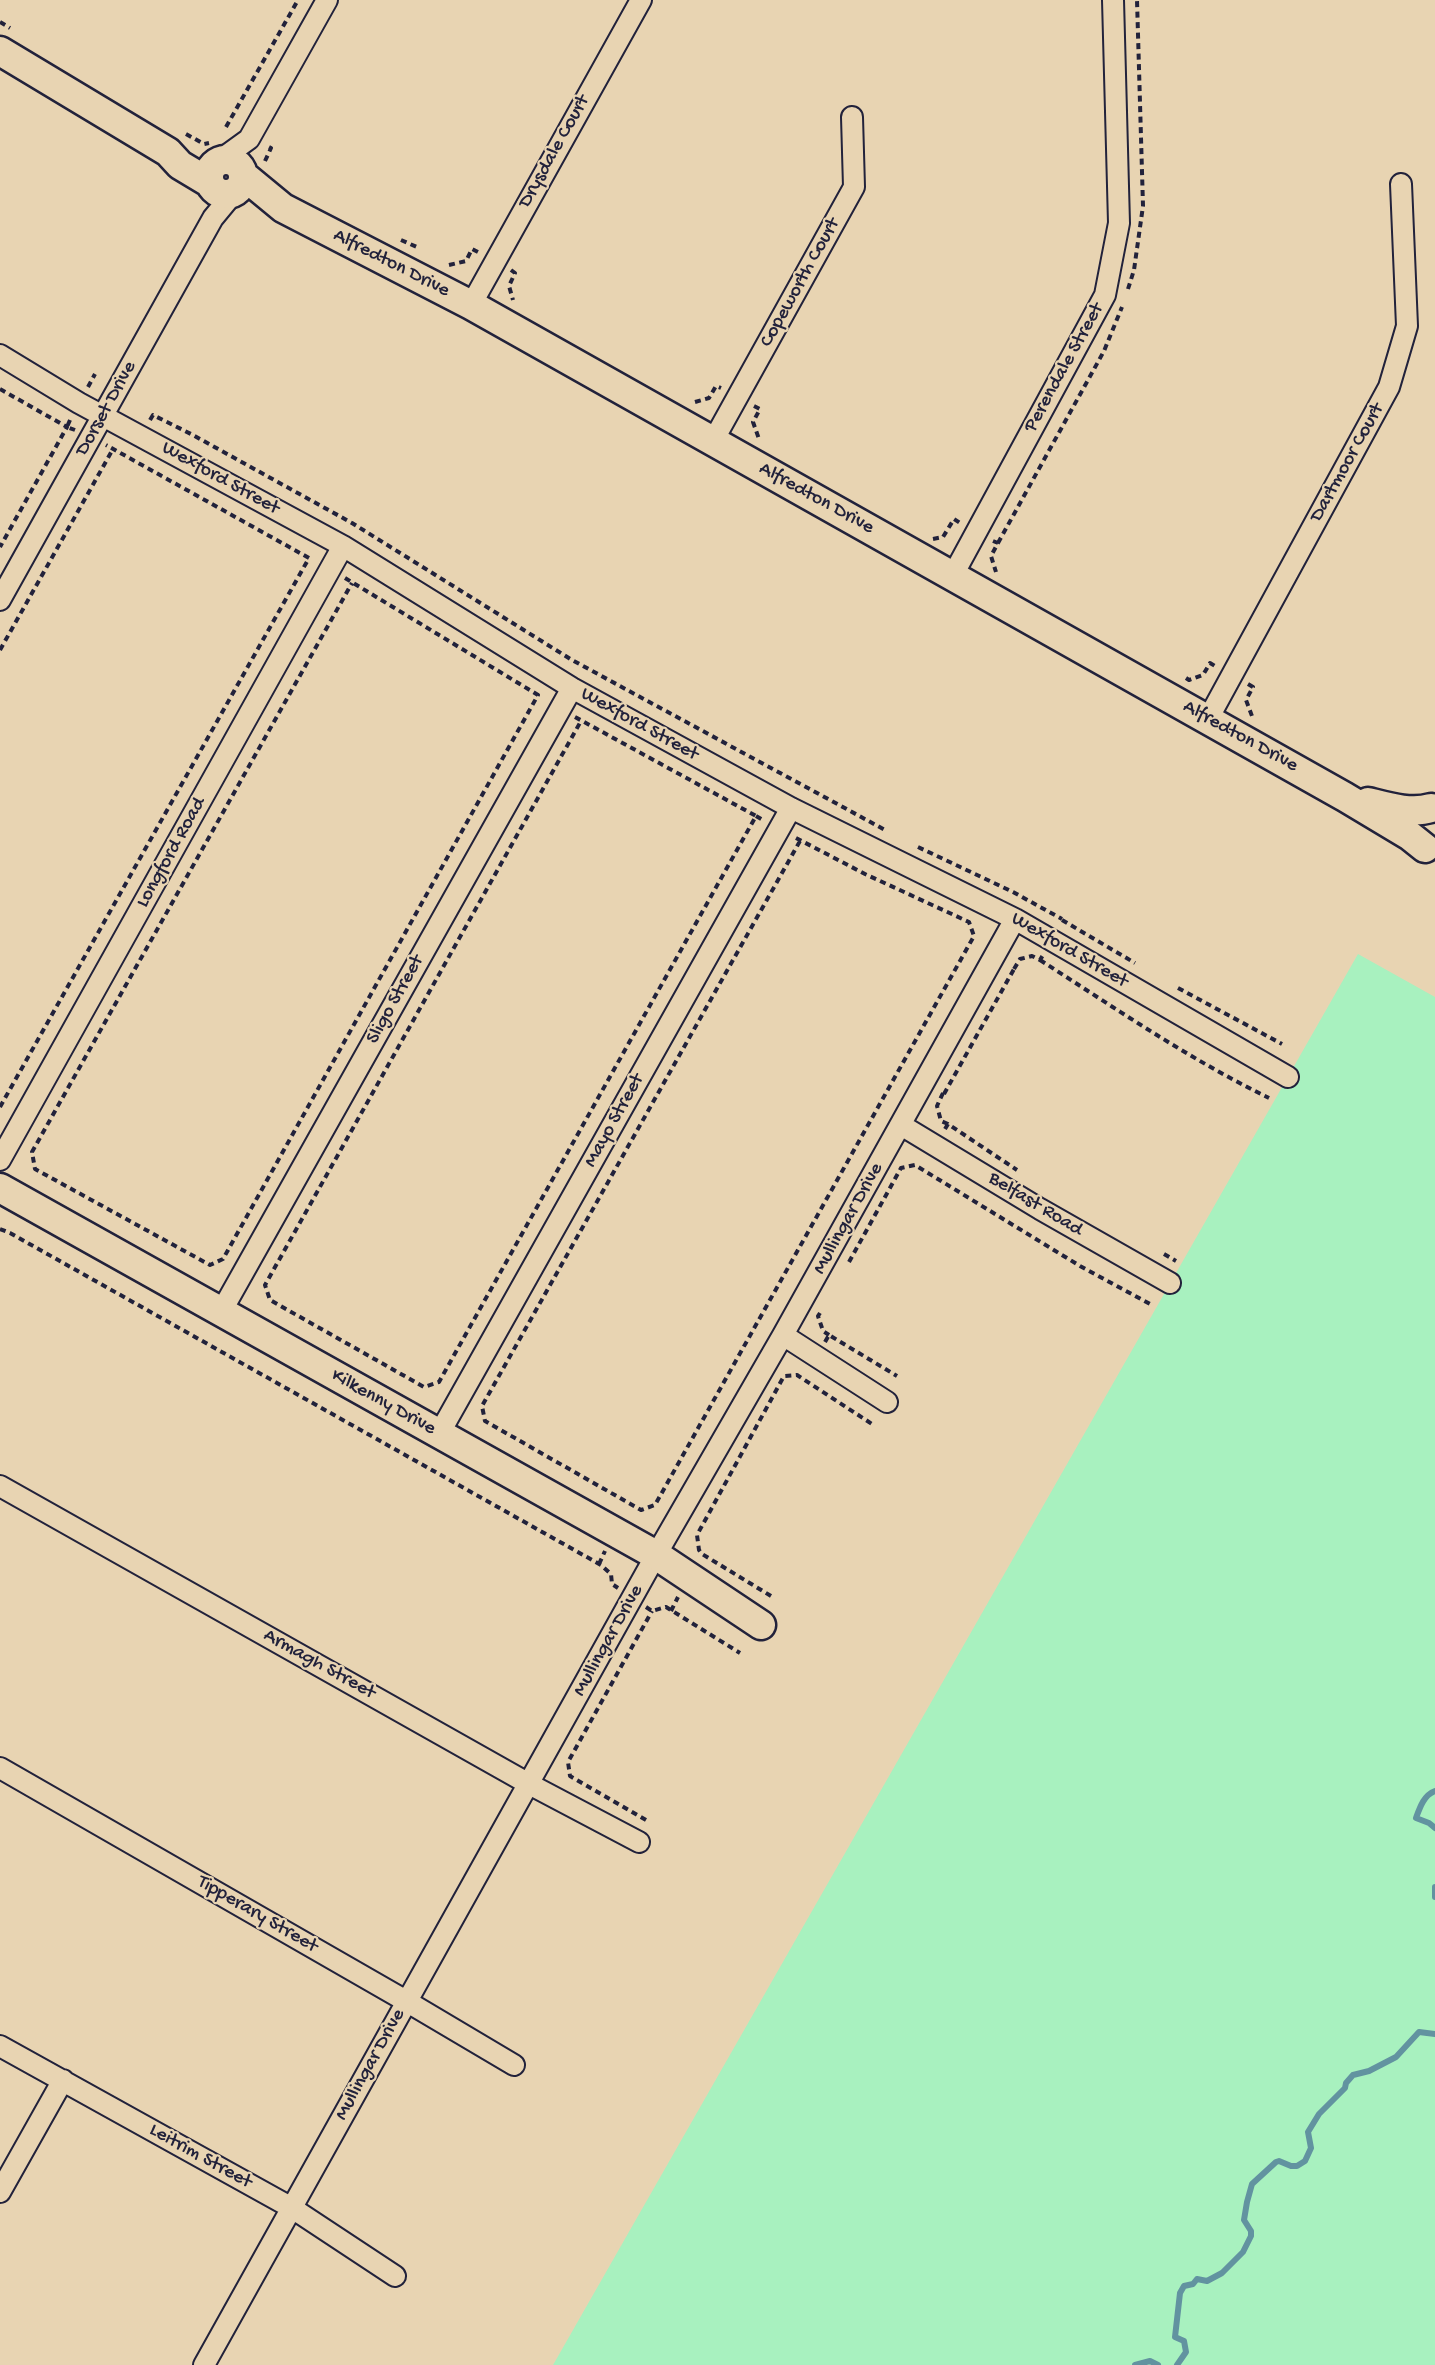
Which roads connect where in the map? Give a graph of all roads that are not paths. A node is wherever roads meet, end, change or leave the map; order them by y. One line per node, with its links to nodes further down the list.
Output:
1 (327, 0): 6 (street, Dorset Drive)
2 (640, 0): 8 (street, Drysdale Court)
3 (1113, 0): 13 (street, Perendale Street)
4 (9, 42): 6 (street, Alfredton Drive)
5 (852, 117): 11 (street, Copeworth Court)
6 (229, 174): 8 (street, Alfredton Drive); 10 (street, Dorset Drive)
7 (1401, 184): 16 (street, Dartmoor Court)
8 (471, 305): 11 (street, Alfredton Drive)
9 (0, 355): 10 (street, Wexford Street)
10 (103, 417): 12 (street, Wexford Street); 14 (street, Dorset Drive)
11 (713, 441): 13 (street, Alfredton Drive)
12 (344, 546): 15 (street, Wexford Street); 24 (street, Longford Road)
13 (953, 575): 16 (street, Alfredton Drive)
14 (0, 600)
15 (572, 688): 19 (street, Wexford Street); 27 (street, Sligo Street)
16 (1208, 719): 17 (street, Alfredton Drive)
17 (1345, 796): 18 (street, Alfredton Drive); 20 (street, Alfredton Drive)
18 (1434, 807): 20 (street)
19 (791, 808): 21 (street, Wexford Street); 30 (street, Mayo Street)
20 (1430, 851)
21 (1016, 919): 22 (street, Wexford Street); 23 (street, Mullingar Drive)
22 (1288, 1077)
23 (902, 1125): 26 (street, Belfast Road); 28 (street, Mullingar Drive)
24 (0, 1160)
25 (0, 1188): 27 (street, Kilkenny Drive)
26 (1170, 1283)
27 (221, 1312): 30 (street, Kilkenny Drive)
28 (783, 1335): 29 (street); 32 (street, Mullingar Drive)
29 (887, 1402)
30 (439, 1434): 32 (street, Kilkenny Drive)
31 (0, 1486): 35 (street, Armagh Street)
32 (656, 1555): 33 (street, Kilkenny Drive); 35 (street, Mullingar Drive)
33 (761, 1625)
34 (0, 1768): 37 (street, Tipperary Street)
35 (529, 1784): 36 (street, Armagh Street); 37 (street, Mullingar Drive)
36 (639, 1842)
37 (406, 2001): 39 (street, Tipperary Street); 42 (street, Mullingar Drive)
38 (0, 2046): 40 (street, Leitrim Street)
39 (514, 2065)
40 (63, 2080): 41 (street); 42 (street, Leitrim Street)
41 (0, 2192)
42 (292, 2208): 43 (street, Leitrim Street); 44 (street, Mullingar Drive)
43 (395, 2276)
44 (204, 2365)

